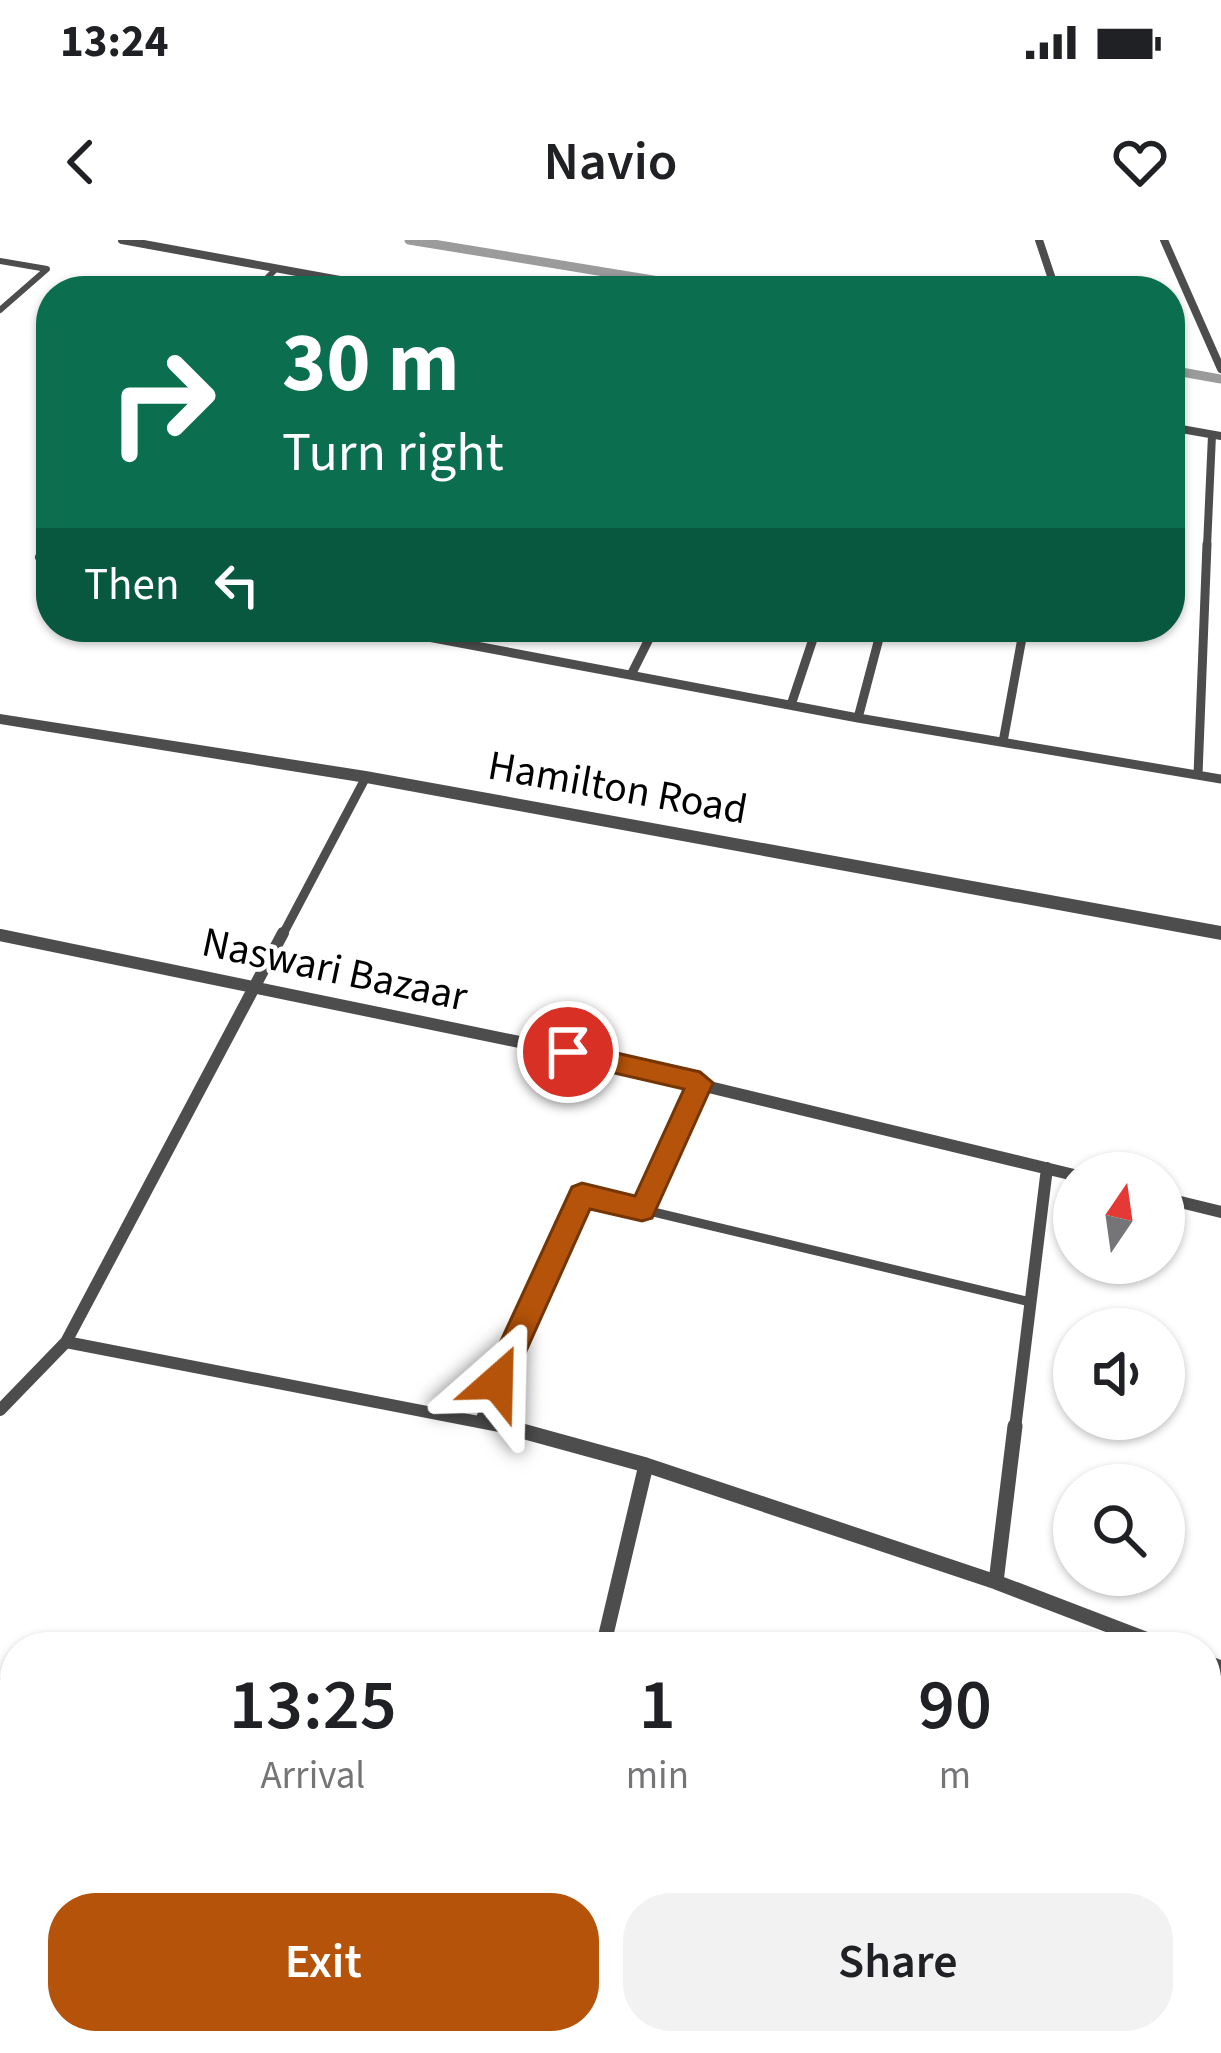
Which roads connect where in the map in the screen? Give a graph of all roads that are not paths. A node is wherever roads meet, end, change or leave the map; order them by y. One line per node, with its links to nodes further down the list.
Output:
1 (122, 240): 5 (street)
2 (1040, 240): 9 (street)
3 (1164, 240): 10 (street)
4 (0, 262): 6 (lane)
5 (276, 269): 7 (lane); 8 (street)
6 (39, 276)
7 (269, 276)
8 (315, 276)
9 (1051, 276)
10 (1180, 276)
11 (36, 279): 13 (lane)
12 (1185, 288): 14 (street)
13 (0, 310)
14 (1221, 369)
15 (1185, 430): 16 (street)
16 (1217, 435): 27 (street)
17 (455, 642): 22 (street)
18 (648, 642): 22 (street)
19 (812, 642): 23 (street)
20 (878, 642): 24 (street)
21 (1021, 642): 26 (street)
22 (631, 675): 23 (street)
23 (791, 705): 24 (street)
24 (858, 718): 26 (street)
25 (0, 719): 28 (street, Hamilton Road)
26 (1003, 742): 27 (street)
27 (1198, 775): 29 (street)
28 (366, 777): 31 (street, Hamilton Road); 32 (street)
29 (1221, 779)
30 (0, 934): 32 (street, Naswari Bazaar)
31 (1221, 934)
32 (258, 982): 33 (street, Naswari Bazaar); 40 (street)
33 (700, 1083): 34 (street, Naswari Bazaar); 37 (lane)
34 (1047, 1168): 35 (street, Naswari Bazaar); 39 (street)
35 (1053, 1170)
36 (1185, 1203): 38 (street)
37 (642, 1210): 39 (lane); 42 (lane)
38 (1221, 1212)
39 (1030, 1302): 44 (street)
40 (66, 1342): 41 (street); 42 (street)
41 (0, 1410)
42 (480, 1419): 43 (street)
43 (646, 1465): 44 (street); 45 (street)
44 (996, 1582): 46 (street)
45 (607, 1632)
46 (1127, 1632)

